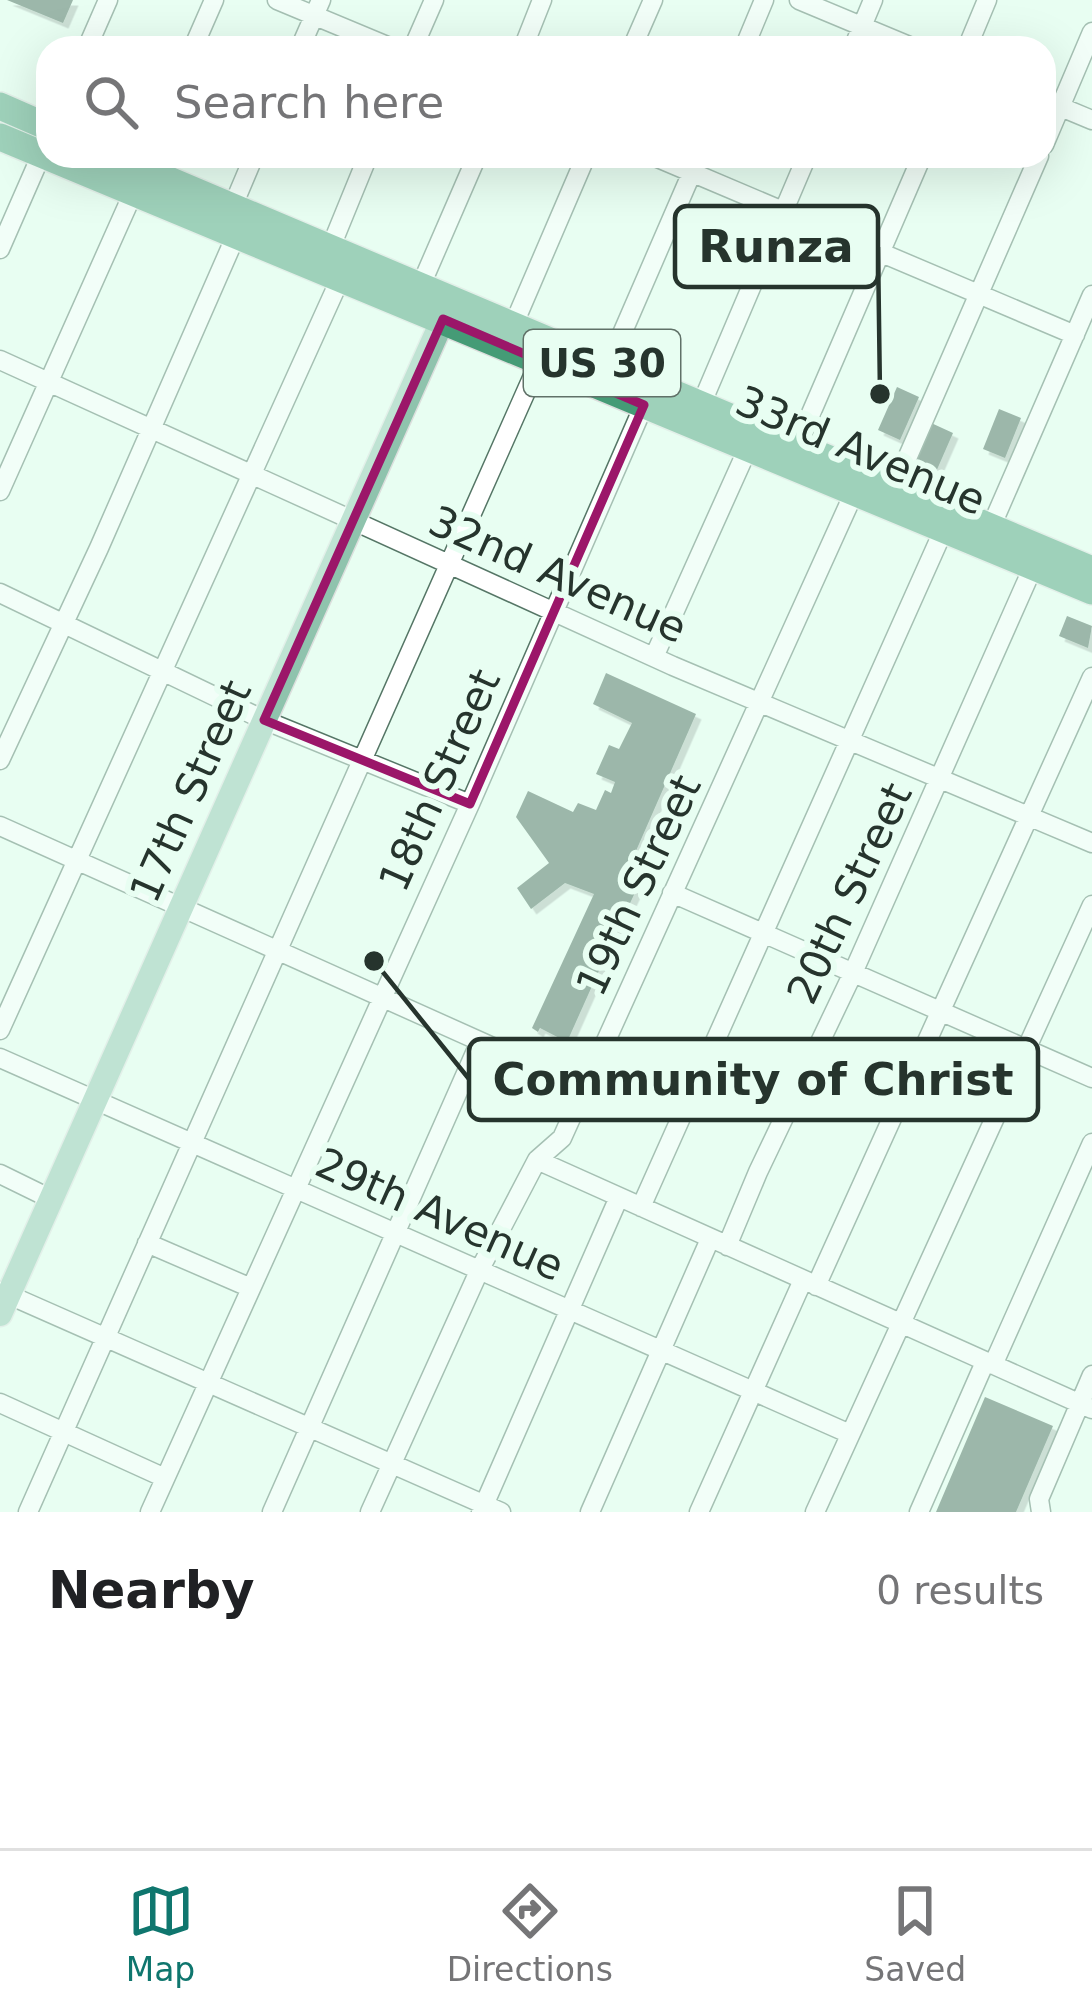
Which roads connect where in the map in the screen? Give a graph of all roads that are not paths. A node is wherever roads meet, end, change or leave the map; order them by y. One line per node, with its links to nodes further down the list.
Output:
1 (108, 0): 14 (street)
2 (214, 0): 15 (street)
3 (277, 0): 11 (street)
4 (434, 0): 18 (street)
5 (542, 0): 19 (street)
6 (653, 0): 20 (street)
7 (764, 0): 21 (street)
8 (800, 0): 12 (street)
9 (873, 0): 12 (street)
10 (987, 0): 24 (street)
11 (317, 8): 16 (street); 17 (street)
12 (862, 27): 22 (street); 23 (street)
13 (1092, 32): 25 (street)
14 (92, 36)
15 (198, 36)
16 (305, 36)
17 (370, 36)
18 (418, 36)
19 (528, 36)
20 (637, 36)
21 (749, 36)
22 (858, 36)
23 (884, 36)
24 (972, 36)
25 (1056, 97)
26 (0, 106): 29 (highway)
27 (1056, 106): 28 (street)
28 (1092, 120)
29 (36, 122)
30 (0, 137): 31 (highway, 33rd Avenue / US 30)
31 (36, 145)
32 (36, 167): 45 (street)
33 (250, 168): 44 (street)
34 (363, 168): 46 (street)
35 (472, 168): 51 (street)
36 (581, 168): 53 (street)
37 (693, 168): 57 (street)
38 (703, 168): 43 (street)
39 (802, 168): 43 (street)
40 (917, 168): 47 (street)
41 (1034, 168): 49 (street)
42 (142, 172): 44 (highway, 33rd Avenue / US 30); 58 (street)
43 (784, 211): 47 (street); 60 (street)
44 (235, 220): 46 (highway, 33rd Avenue / US 30); 48 (highway, 33rd Avenue / US 30); 61 (street)
45 (0, 249)
46 (330, 249): 51 (highway, 33rd Avenue / US 30)
47 (881, 254): 49 (street); 63 (street)
48 (341, 277): 51 (highway, 33rd Avenue / US 30); 64 (street)
49 (981, 294): 54 (street); 66 (street)
50 (1092, 295): 54 (street)
51 (416, 297): 52 (highway, 33rd Avenue / US 30)
52 (447, 310): 53 (highway, 33rd Avenue / US 30); 56 (highway, 33rd Avenue / US 30); 68 (main road, 17th Street)
53 (513, 326): 57 (highway, 33rd Avenue / US 30)
54 (1075, 335): 69 (street)
55 (0, 360): 58 (street, 32nd Avenue)
56 (540, 360): 59 (highway, 33rd Avenue / US 30); 71 (street)
57 (608, 366): 60 (highway, 33rd Avenue / US 30)
58 (48, 384): 61 (street, 32nd Avenue); 67 (street)
59 (644, 405): 62 (highway, 33rd Avenue / US 30); 76 (street, 18th Street)
60 (701, 405): 63 (highway, 33rd Avenue / US 30)
61 (151, 431): 64 (street, 32nd Avenue); 77 (street)
62 (748, 448): 63 (highway, 33rd Avenue / US 30); 78 (street)
63 (793, 455): 65 (highway, 33rd Avenue / US 30)
64 (250, 475): 68 (street, 32nd Avenue); 79 (street)
65 (859, 482): 66 (highway, 33rd Avenue / US 30); 70 (highway, 33rd Avenue / US 30); 81 (street, 19th Street)
66 (895, 486): 69 (highway, 33rd Avenue / US 30)
67 (0, 490)
68 (353, 521): 71 (street, 32nd Avenue); 82 (main road, 17th Street)
69 (991, 527): 73 (highway, 33rd Avenue / US 30)
70 (944, 529): 72 (highway, 33rd Avenue / US 30); 83 (street)
71 (449, 566): 76 (street, 32nd Avenue); 85 (street)
72 (1033, 567): 74 (highway, 33rd Avenue / US 30); 86 (street, 20th Street)
73 (1092, 570)
74 (1092, 591)
75 (0, 593): 77 (street)
76 (554, 612): 78 (street, 32nd Avenue); 87 (street, 18th Street)
77 (64, 622): 79 (street); 84 (street)
78 (654, 657): 81 (street, 32nd Avenue)
79 (163, 670): 82 (street); 91 (street)
80 (1092, 677): 88 (street)
81 (762, 703): 83 (street, 32nd Avenue); 92 (street, 19th Street)
82 (264, 721): 85 (street); 94 (main road, 17th Street)
83 (852, 740): 86 (street, 32nd Avenue); 95 (street)
84 (0, 760)
85 (365, 762): 87 (street); 96 (street)
86 (940, 778): 88 (street, 32nd Avenue); 97 (street, 20th Street)
87 (470, 804): 98 (street, 18th Street)
88 (1030, 816): 90 (street, 32nd Avenue); 99 (street)
89 (0, 826): 91 (street)
90 (1092, 843)
91 (76, 861): 94 (street); 100 (street)
92 (672, 893): 95 (street); 105 (street, 19th Street)
93 (1092, 905): 102 (street)
94 (181, 909): 96 (street); 106 (main road, 17th Street)
95 (765, 937): 97 (street); 114 (street)
96 (279, 954): 98 (street); 107 (street)
97 (852, 975): 99 (street); 116 (street, 20th Street)
98 (379, 999): 101 (street); 111 (street, 18th Street)
99 (942, 1014): 102 (street); 119 (street)
100 (0, 1030)
101 (479, 1044): 105 (street); 115 (street)
102 (1026, 1049): 104 (street); 123 (street)
103 (0, 1058): 106 (street, 29th Avenue)
104 (1092, 1078)
105 (584, 1088): 109 (street, 19th Street)
106 (95, 1100): 107 (street, 29th Avenue); 113 (main road, 17th Street)
107 (192, 1143): 111 (street, 29th Avenue); 117 (street)
108 (1092, 1143): 126 (street)
109 (537, 1160): 112 (street); 118 (street, 19th Street)
110 (0, 1174): 113 (street)
111 (295, 1188): 115 (street, 29th Avenue); 120 (street, 18th Street)
112 (620, 1197): 114 (street); 122 (street)
113 (51, 1199): 121 (main road, 17th Street)
114 (641, 1207): 116 (street)
115 (395, 1233): 118 (street, 29th Avenue); 132 (street)
116 (719, 1242): 119 (street); 125 (street, 20th Street)
117 (147, 1243): 120 (street); 124 (street)
118 (480, 1269): 122 (street, 29th Avenue); 135 (street, 19th Street)
119 (809, 1283): 123 (street); 129 (street)
120 (251, 1288): 128 (street, 18th Street)
121 (3, 1300): 124 (street)
122 (569, 1311): 125 (street, 29th Avenue); 137 (street)
123 (901, 1323): 126 (street); 134 (street)
124 (108, 1336): 128 (street); 133 (street)
125 (661, 1352): 129 (street, 29th Avenue); 142 (street, 20th Street)
126 (989, 1364): 131 (street); 145 (street)
127 (1092, 1375): 131 (street)
128 (209, 1382): 132 (street); 136 (street, 18th Street)
129 (753, 1393): 134 (street, 29th Avenue); 143 (street)
130 (0, 1403): 133 (street)
131 (1085, 1406): 146 (street)
132 (310, 1428): 135 (street); 140 (street)
133 (64, 1432): 136 (street); 138 (street)
134 (850, 1434): 144 (street)
135 (392, 1463): 137 (street); 141 (street, 19th Street)
136 (165, 1478): 139 (street, 18th Street)
137 (489, 1510)
138 (28, 1512)
139 (150, 1512)
140 (272, 1512)
141 (370, 1512)
142 (590, 1512)
143 (699, 1512)
144 (815, 1512)
145 (919, 1512)
146 (1041, 1512)

